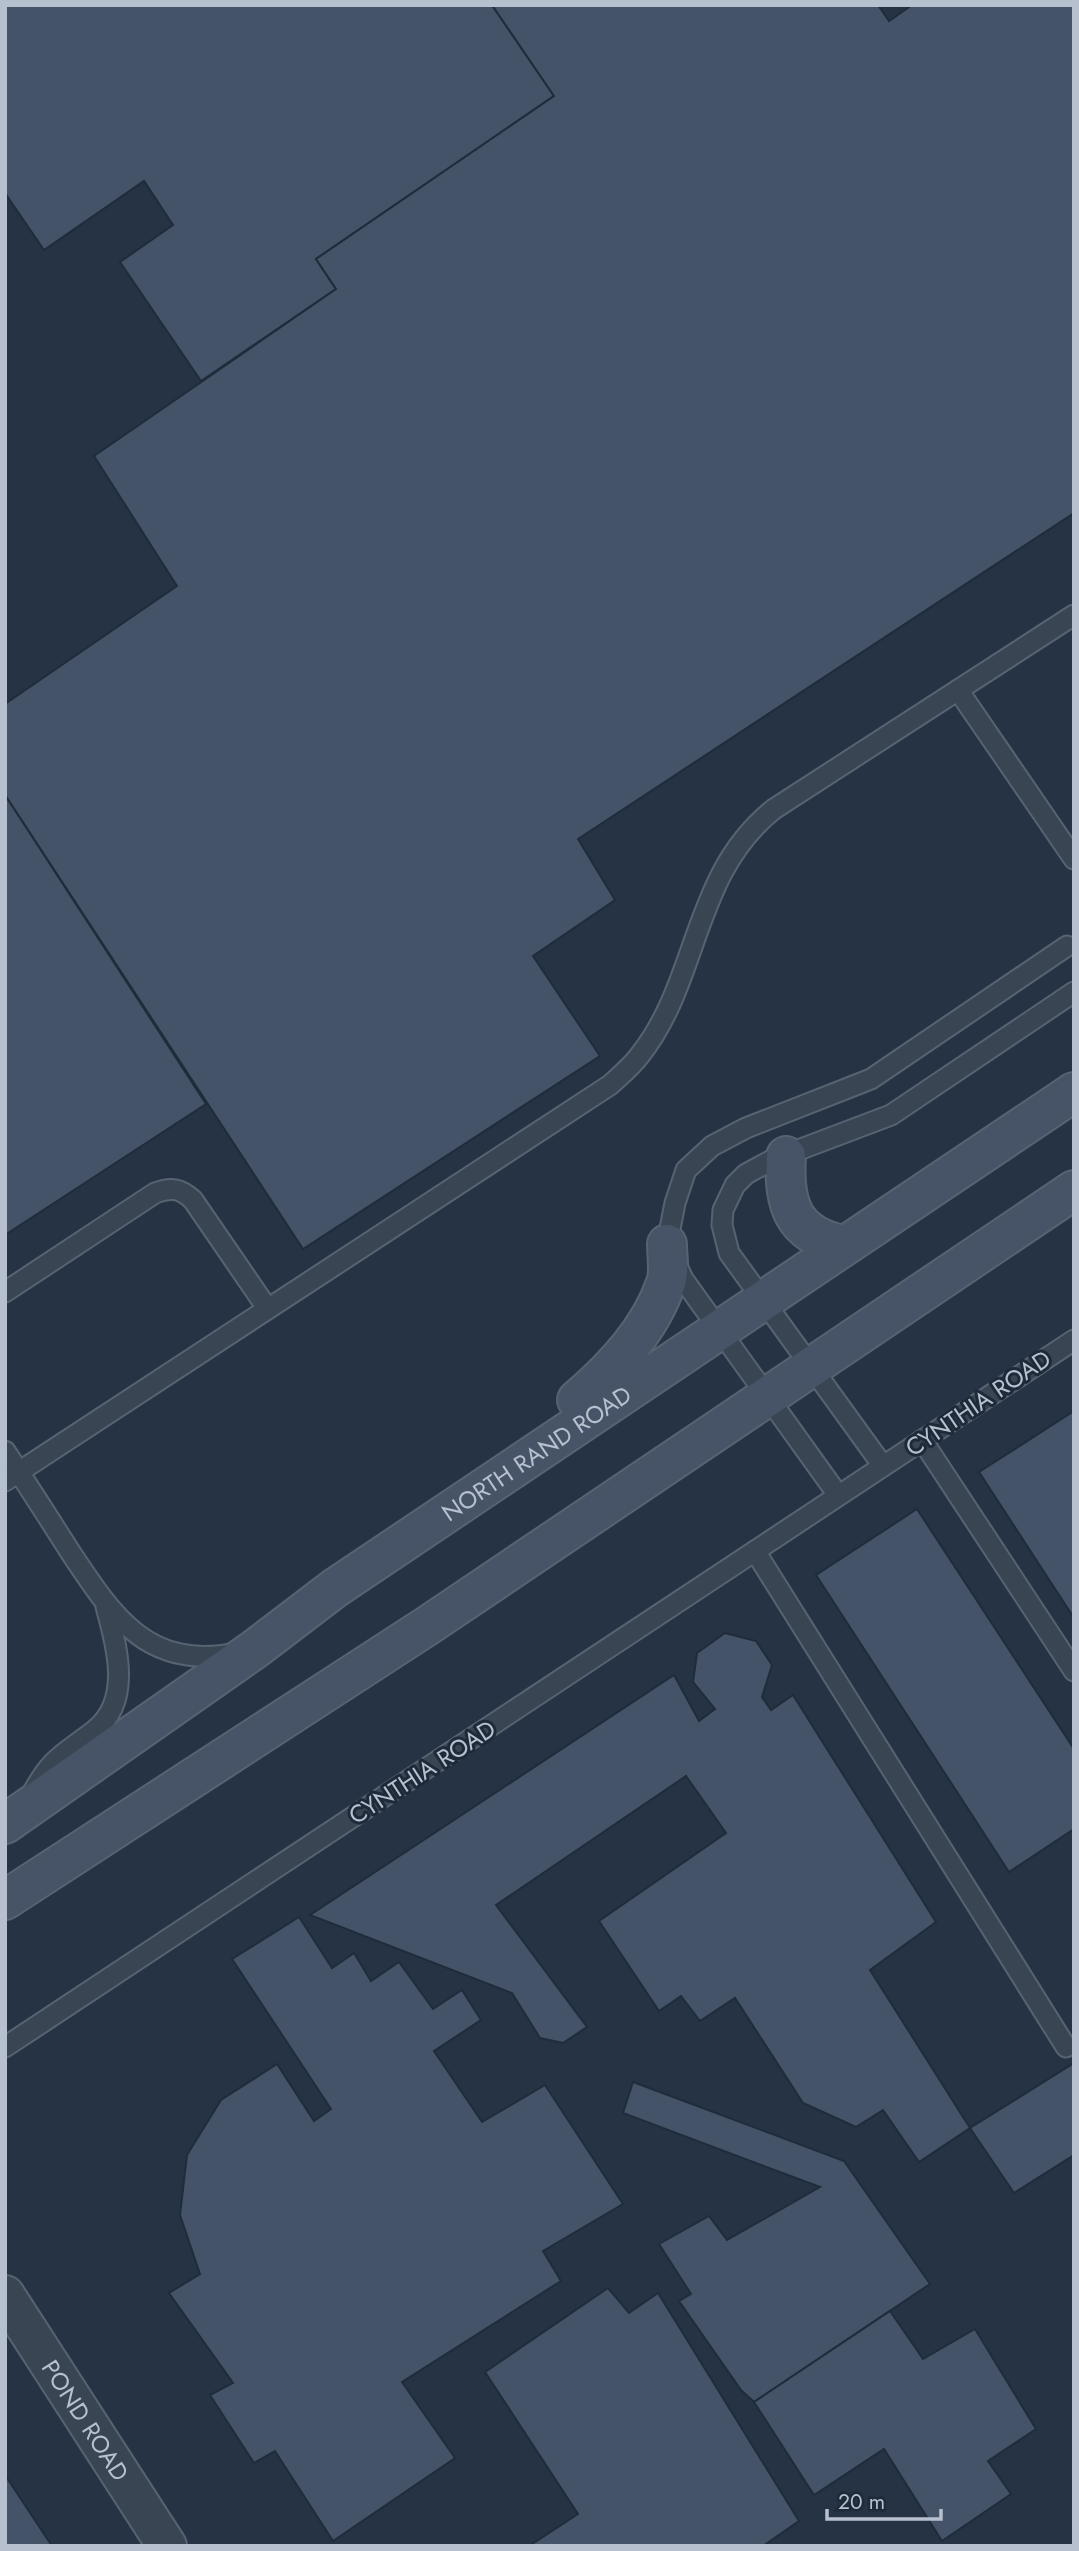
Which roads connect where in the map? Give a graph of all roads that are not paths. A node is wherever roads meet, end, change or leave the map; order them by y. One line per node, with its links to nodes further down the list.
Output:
1 (1074, 615): 2 (lane)
2 (958, 690): 3 (lane); 13 (lane)
3 (1074, 859)
4 (1067, 946): 9 (lane)
5 (1074, 992): 7 (lane, CYNTHIA ROAD)
6 (1074, 1092): 10 (main road, NORTH RAND ROAD)
7 (786, 1156): 10 (main road); 12 (lane, CYNTHIA ROAD)
8 (1074, 1190): 16 (main road)
9 (667, 1244): 14 (lane); 23 (main road)
10 (843, 1245): 12 (main road, NORTH RAND ROAD)
11 (5, 1292): 13 (lane)
12 (764, 1298): 14 (main road, NORTH RAND ROAD); 16 (lane, CYNTHIA ROAD)
13 (267, 1308): 21 (lane)
14 (719, 1328): 17 (lane); 23 (main road, NORTH RAND ROAD)
15 (1074, 1340): 18 (lane, CYNTHIA ROAD)
16 (813, 1365): 17 (main road); 20 (lane, CYNTHIA ROAD)
17 (769, 1395): 22 (lane); 29 (main road)
18 (922, 1440): 20 (lane, CYNTHIA ROAD); 27 (lane)
19 (5, 1451): 21 (lane)
20 (883, 1466): 22 (lane, CYNTHIA ROAD)
21 (12, 1476): 25 (lane)
22 (838, 1495): 24 (lane, CYNTHIA ROAD)
23 (446, 1514): 26 (main road, NORTH RAND ROAD)
24 (755, 1551): 30 (lane, CYNTHIA ROAD); 31 (lane)
25 (106, 1607): 26 (lane); 28 (lane)
26 (255, 1649): 28 (main road, NORTH RAND ROAD)
27 (1074, 1671)
28 (14, 1818)
29 (5, 1900)
30 (5, 2047)
31 (1066, 2047)
32 (5, 2295): 33 (street, POND ROAD)
33 (167, 2546)

